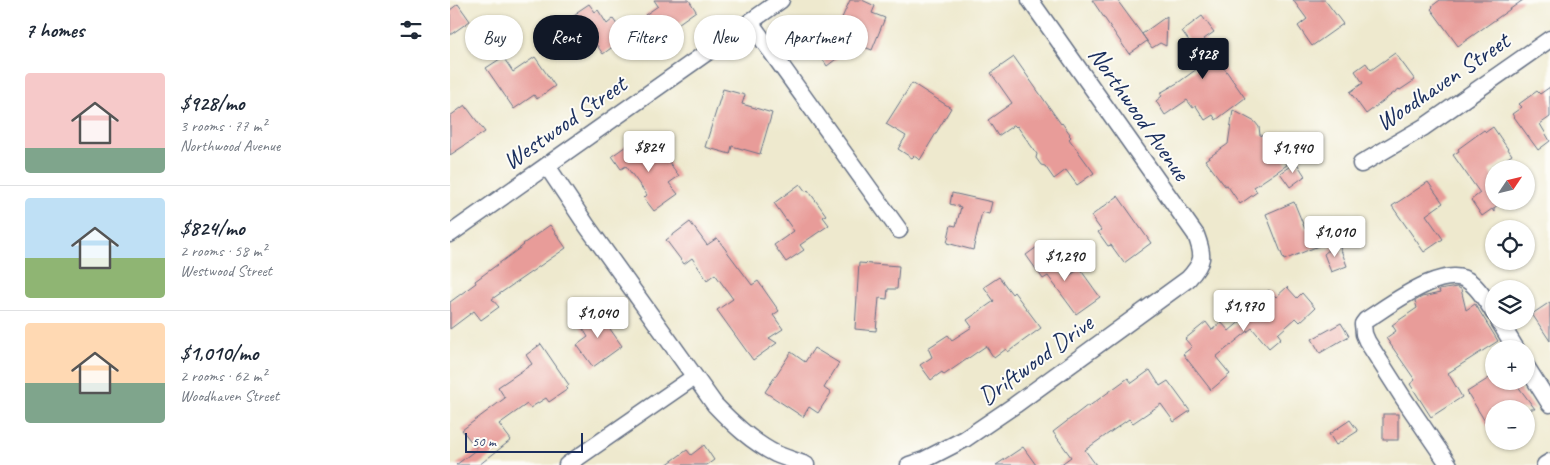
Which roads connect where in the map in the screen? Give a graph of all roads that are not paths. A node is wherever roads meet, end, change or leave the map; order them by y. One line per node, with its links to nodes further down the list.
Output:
1 (782, 0): 3 (street, Westwood Street)
2 (1030, 0): 11 (street, Northwood Avenue)
3 (756, 18)
4 (756, 30): 9 (street)
5 (1550, 39): 7 (street, Woodhaven Street)
6 (697, 60): 8 (street, Westwood Street)
7 (1361, 164)
8 (548, 166): 10 (street, Westwood Street); 13 (street)
9 (899, 230)
10 (450, 234)
11 (1202, 259): 19 (street, Driftwood Drive)
12 (1485, 301): 20 (street)
13 (694, 377): 17 (street); 18 (street)
14 (1535, 380): 15 (street)
15 (1550, 404)
16 (1550, 462): 21 (street)
17 (567, 465)
18 (806, 465)
19 (909, 465)
20 (1449, 465)
21 (1545, 465)

